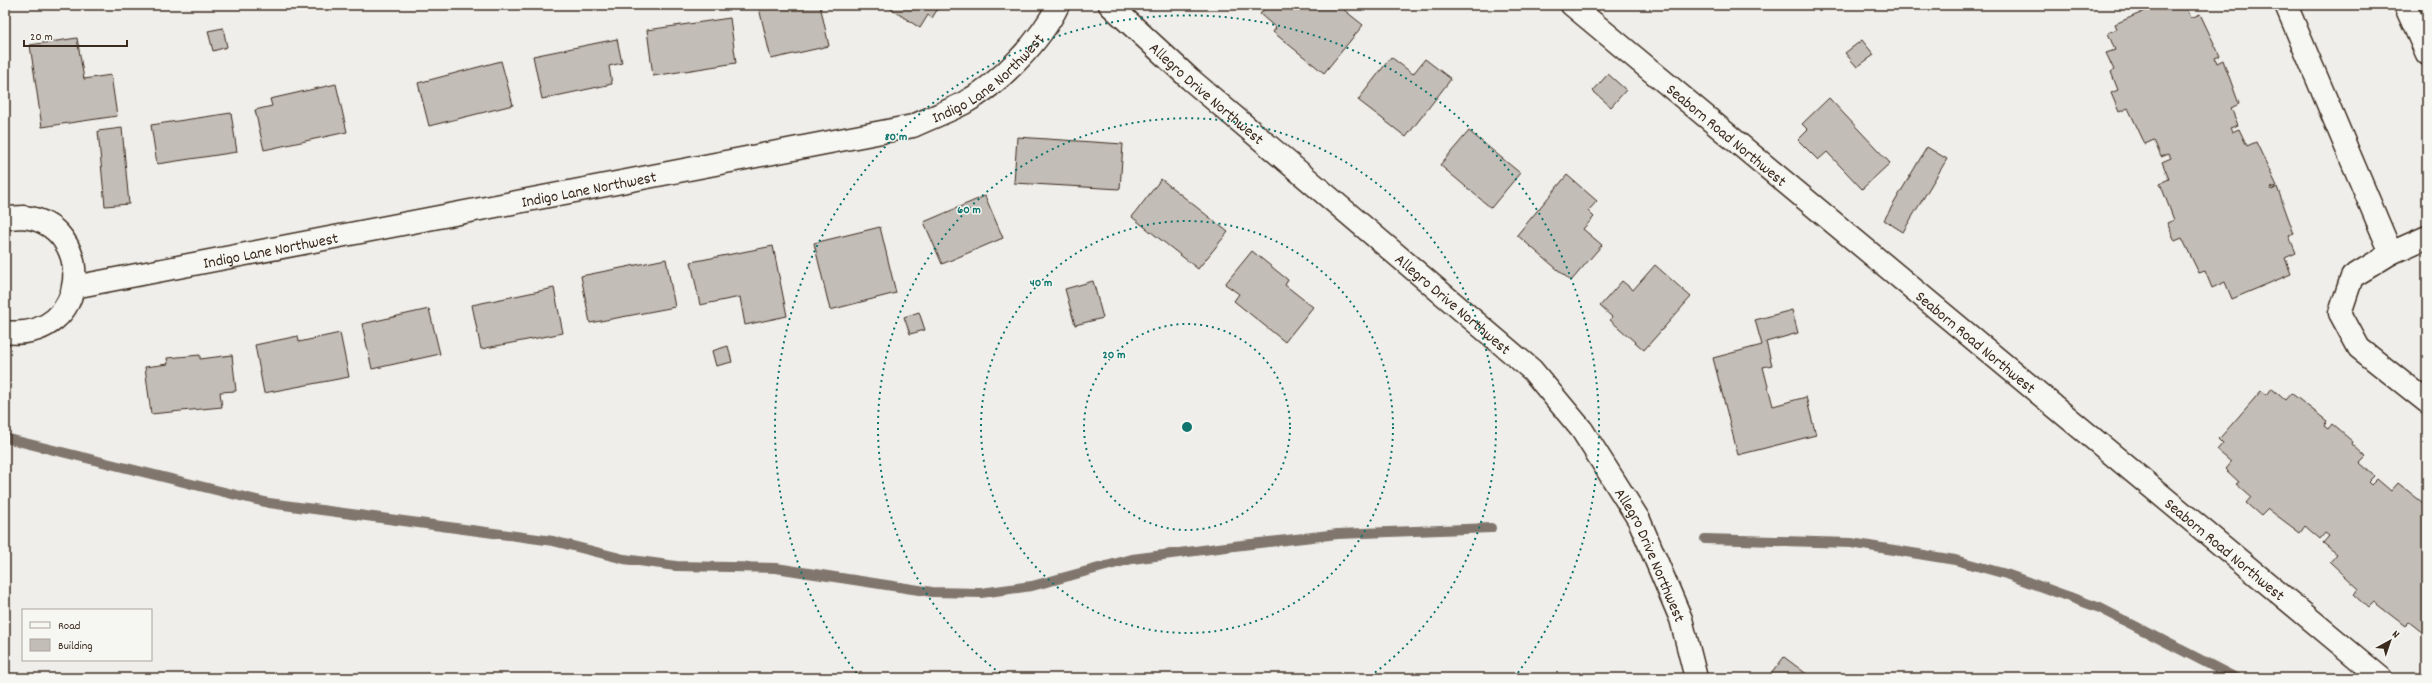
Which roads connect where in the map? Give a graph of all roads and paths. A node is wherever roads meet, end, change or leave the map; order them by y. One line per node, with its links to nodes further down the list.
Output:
1 (1058, 5): 10 (street, Indigo Lane Northwest)
2 (1110, 5): 13 (street, Allegro Drive Northwest)
3 (1572, 5): 14 (street, Seaborn Road Northwest)
4 (2286, 5): 9 (street)
5 (2405, 5): 6 (street)
6 (2427, 54)
7 (5, 218): 10 (street)
8 (2427, 237): 9 (street)
9 (2391, 253): 12 (street)
10 (74, 287): 11 (street)
11 (5, 332)
12 (2427, 402)
13 (1696, 678)
14 (2381, 678)

